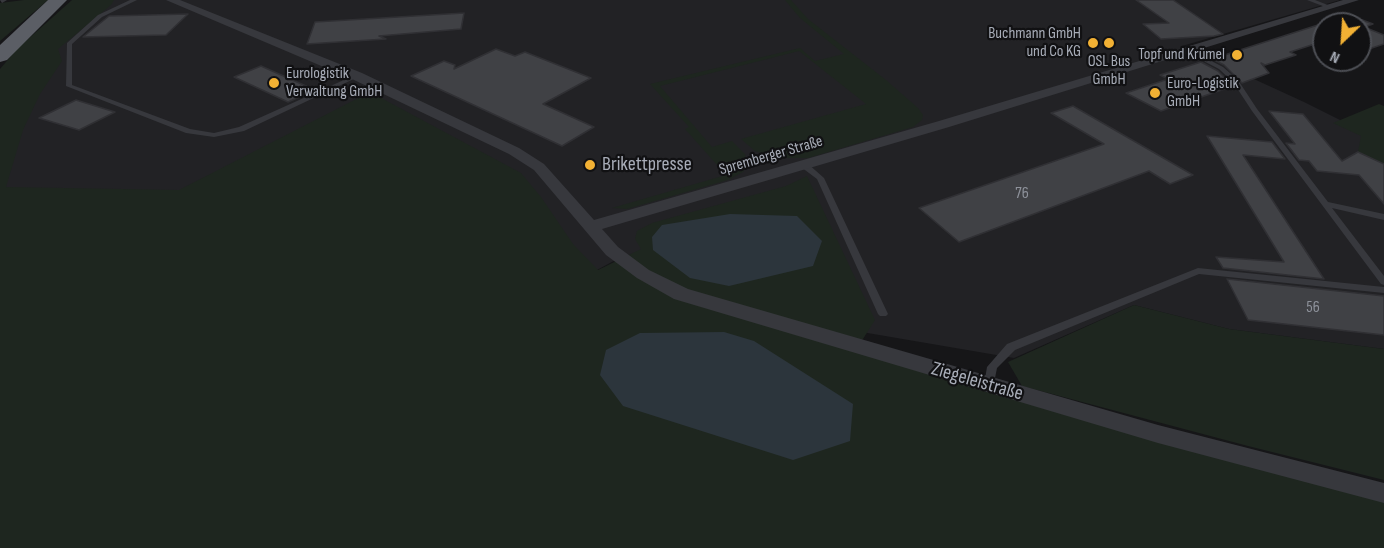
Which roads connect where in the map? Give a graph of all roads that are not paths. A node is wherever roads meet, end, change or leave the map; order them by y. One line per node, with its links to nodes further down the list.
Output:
1 (58, 0): 8 (highway)
2 (134, 0): 9 (lane)
3 (171, 0): 9 (street)
4 (1310, 0): 6 (lane)
5 (1354, 0): 6 (street, Spremberger Straße)
6 (1332, 4): 7 (street, Spremberger Straße)
7 (1186, 50): 10 (street, Spremberger Straße); 11 (lane)
8 (0, 56)
9 (357, 76): 13 (street)
10 (804, 165): 13 (street, Spremberger Straße); 16 (lane)
11 (1325, 204): 12 (lane); 14 (lane)
12 (1384, 217)
13 (593, 226): 17 (street, Ziegeleistraße)
14 (1384, 282)
15 (1384, 290): 17 (lane)
16 (883, 314)
17 (989, 385): 18 (street, Ziegeleistraße)
18 (1384, 493)

